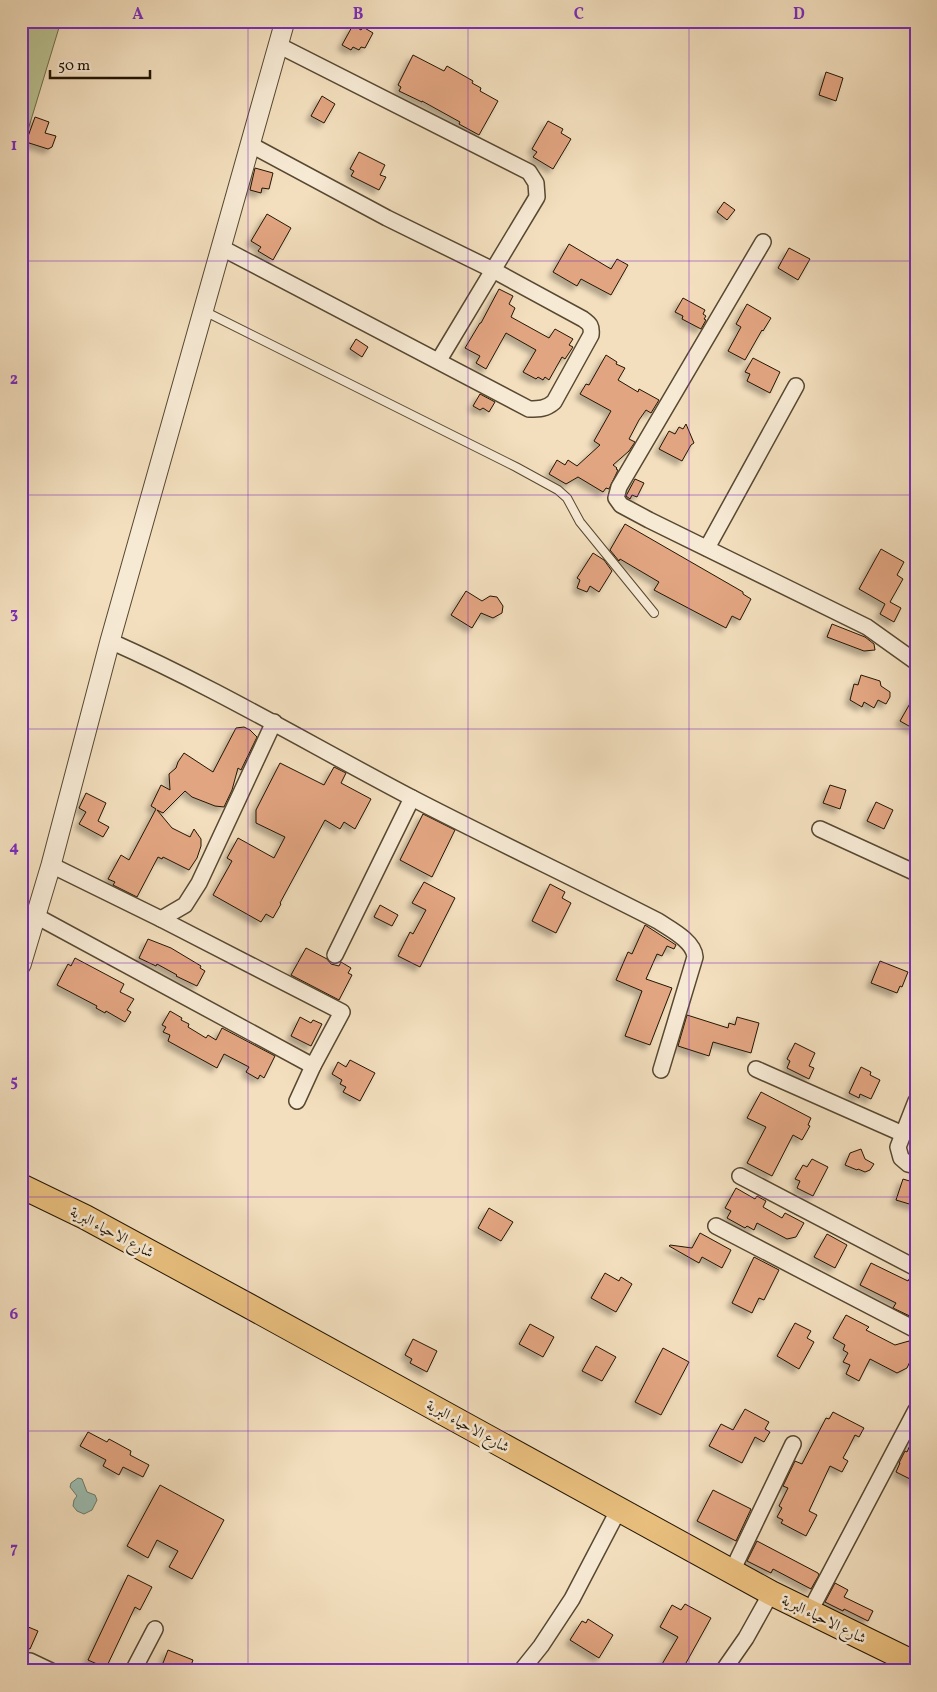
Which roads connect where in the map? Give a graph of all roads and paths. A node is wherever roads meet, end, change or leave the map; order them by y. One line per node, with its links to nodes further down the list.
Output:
1 (285, 21): 2 (street)
2 (278, 45): 3 (street); 6 (street)
3 (251, 145): 5 (street); 6 (street)
4 (763, 242): 10 (street)
5 (222, 248): 7 (street); 8 (street)
6 (493, 270): 8 (street); 8 (street)
7 (203, 310): 11 (lane); 12 (street)
8 (439, 360)
9 (796, 386): 10 (street)
10 (707, 548): 13 (street)
11 (654, 613)
12 (110, 641): 14 (street); 17 (street)
13 (916, 662)
14 (274, 722): 15 (street); 20 (street)
15 (412, 798): 21 (street); 25 (street)
16 (820, 830): 18 (street)
17 (51, 865): 19 (street); 20 (street)
18 (916, 873)
19 (36, 916): 22 (street); 23 (street)
20 (161, 919): 23 (street)
21 (335, 955)
22 (21, 964)
23 (313, 1066): 26 (street)
24 (756, 1069): 28 (street)
25 (661, 1070)
26 (297, 1101)
27 (916, 1101): 28 (street)
28 (903, 1134): 29 (street)
29 (916, 1166)
30 (740, 1176): 33 (street)
31 (21, 1186): 37 (main road, شارع الاحياء البرية)
32 (716, 1226): 34 (street)
33 (916, 1268)
34 (916, 1330)
35 (916, 1410): 40 (street)
36 (793, 1444): 38 (street)
37 (619, 1509): 38 (main road, شارع الاحياء البرية); 46 (street)
38 (732, 1571): 39 (main road, شارع الاحياء البرية)
39 (771, 1593): 40 (main road, شارع الاحياء البرية); 47 (street)
40 (810, 1611): 43 (main road, شارع الاحياء البرية)
41 (155, 1629): 45 (street)
42 (21, 1662): 44 (street)
43 (916, 1664)
44 (51, 1671)
45 (133, 1671)
46 (521, 1671)
47 (723, 1671)

